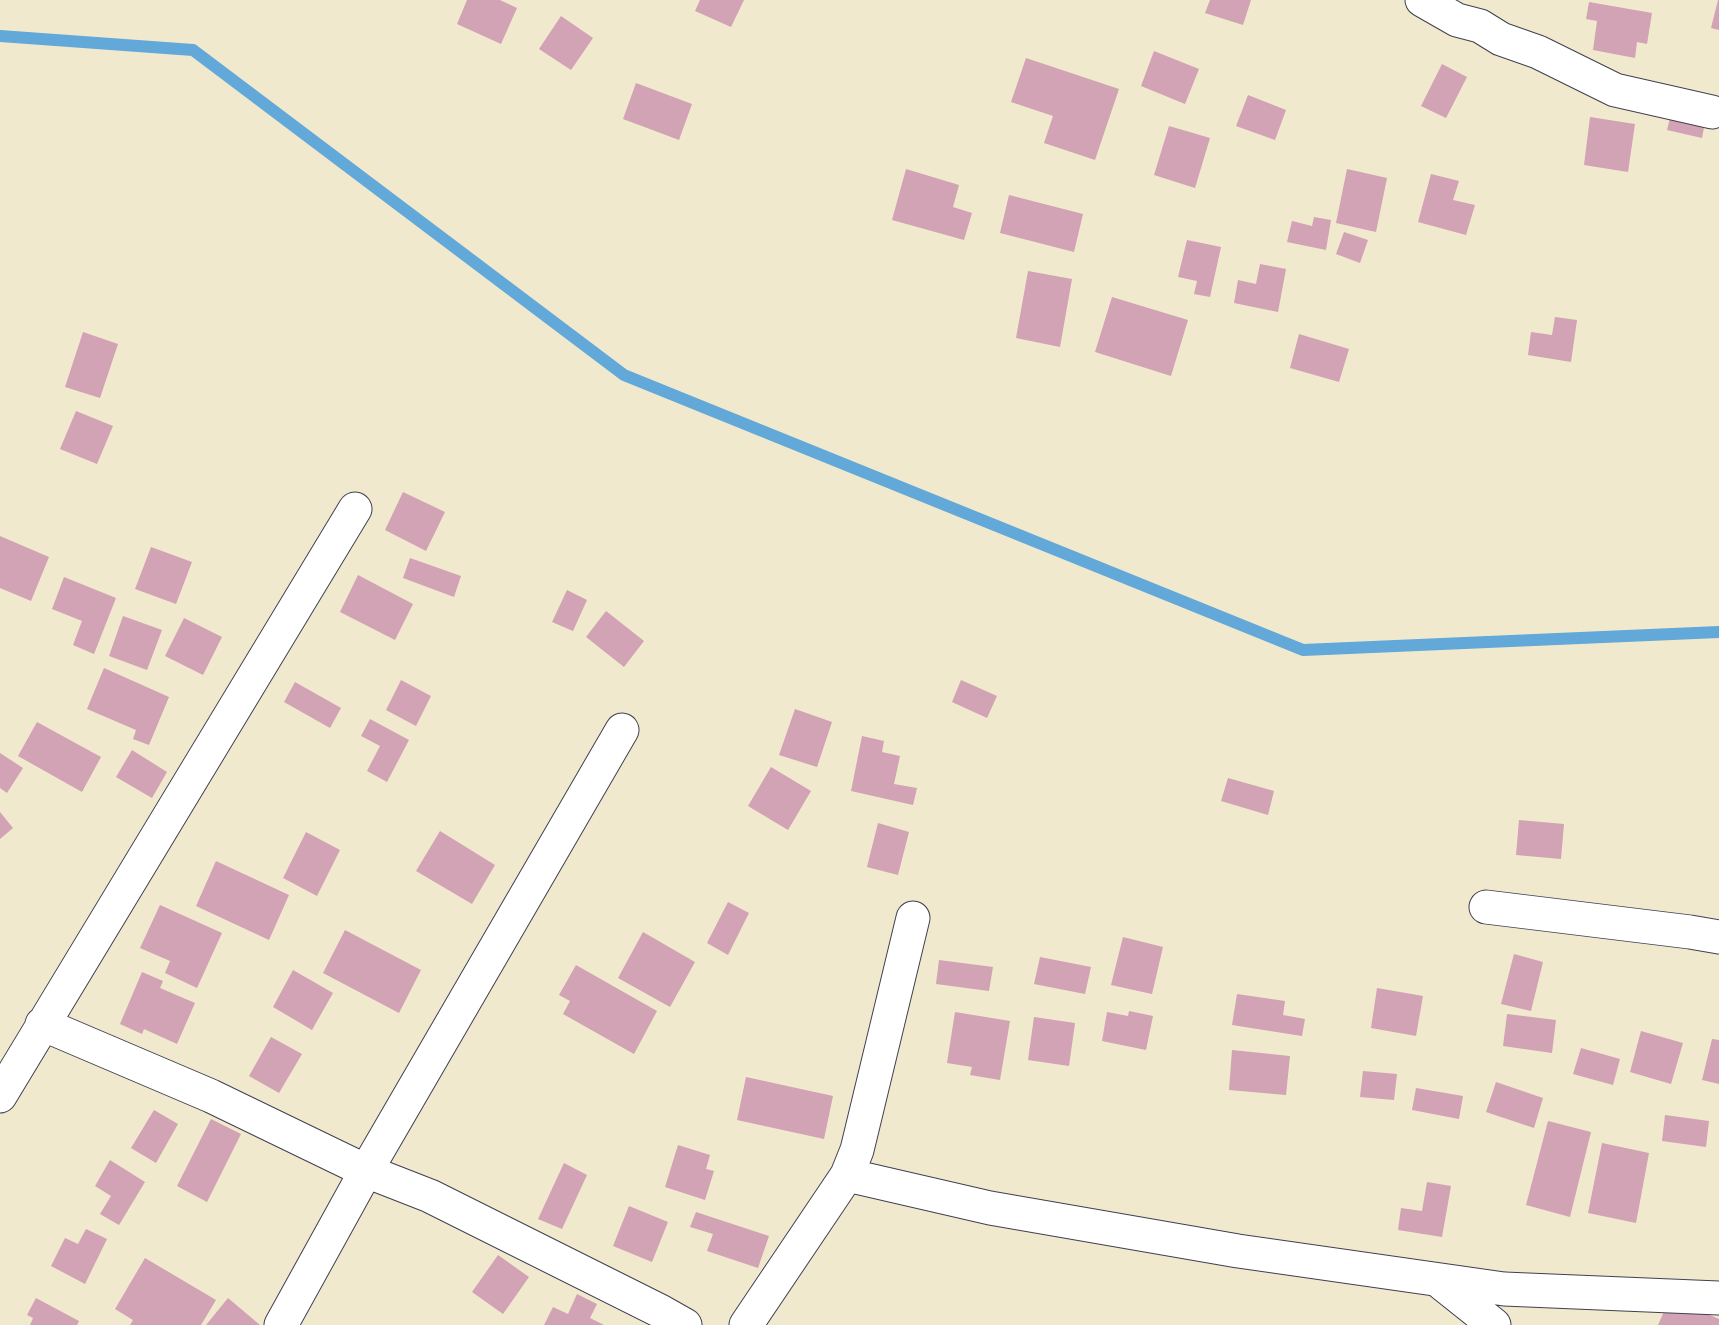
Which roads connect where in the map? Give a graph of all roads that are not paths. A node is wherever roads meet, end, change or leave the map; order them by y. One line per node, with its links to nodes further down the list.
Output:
1 (1422, 0): 2 (street)
2 (1712, 112)
3 (355, 509): 8 (street)
4 (622, 730): 10 (street)
5 (1486, 908): 7 (street)
6 (913, 918): 11 (street)
7 (1719, 937)
8 (42, 1024): 9 (street); 10 (street)
9 (0, 1096)
10 (366, 1171): 14 (street); 15 (street)
11 (847, 1175): 12 (street); 16 (street)
12 (1438, 1280): 13 (street); 17 (street)
13 (1719, 1298)
14 (282, 1325)
15 (685, 1325)
16 (746, 1325)
17 (1494, 1325)

